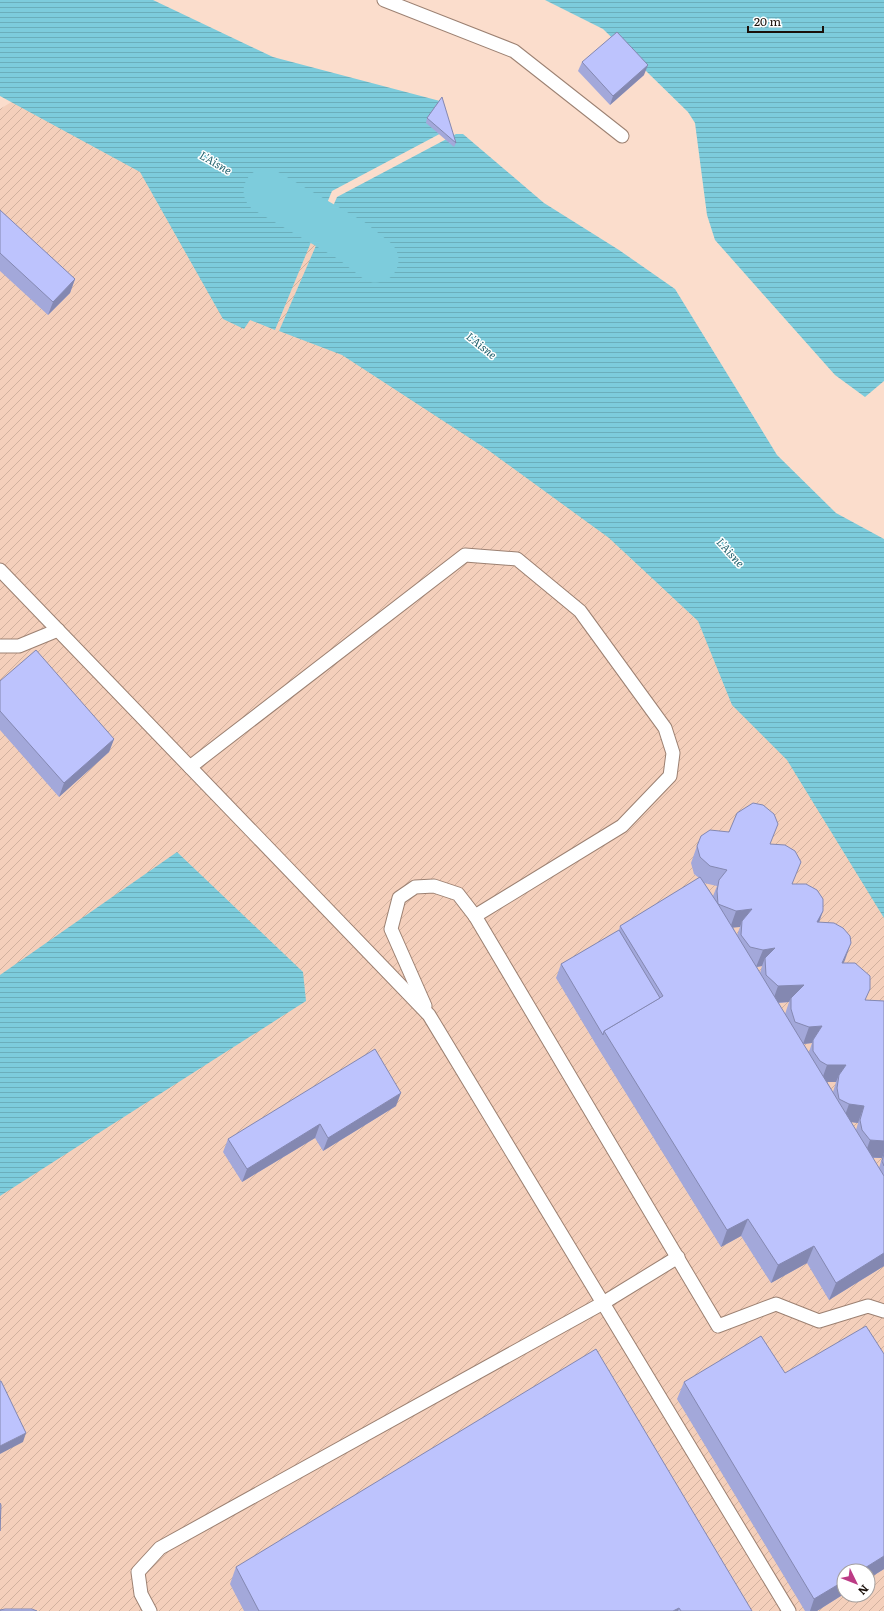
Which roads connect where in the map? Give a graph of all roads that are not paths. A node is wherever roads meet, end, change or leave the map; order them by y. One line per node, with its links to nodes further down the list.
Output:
1 (384, 0): 2 (lane)
2 (622, 136)
3 (0, 570): 4 (lane)
4 (58, 630): 5 (lane); 6 (lane)
5 (0, 646)
6 (190, 767): 7 (lane); 8 (lane)
7 (475, 916): 8 (lane); 9 (lane)
8 (429, 1015): 10 (lane)
9 (678, 1257): 10 (lane); 11 (lane)
10 (603, 1302): 12 (lane); 13 (lane)
11 (884, 1311)
12 (150, 1611)
13 (789, 1611)

